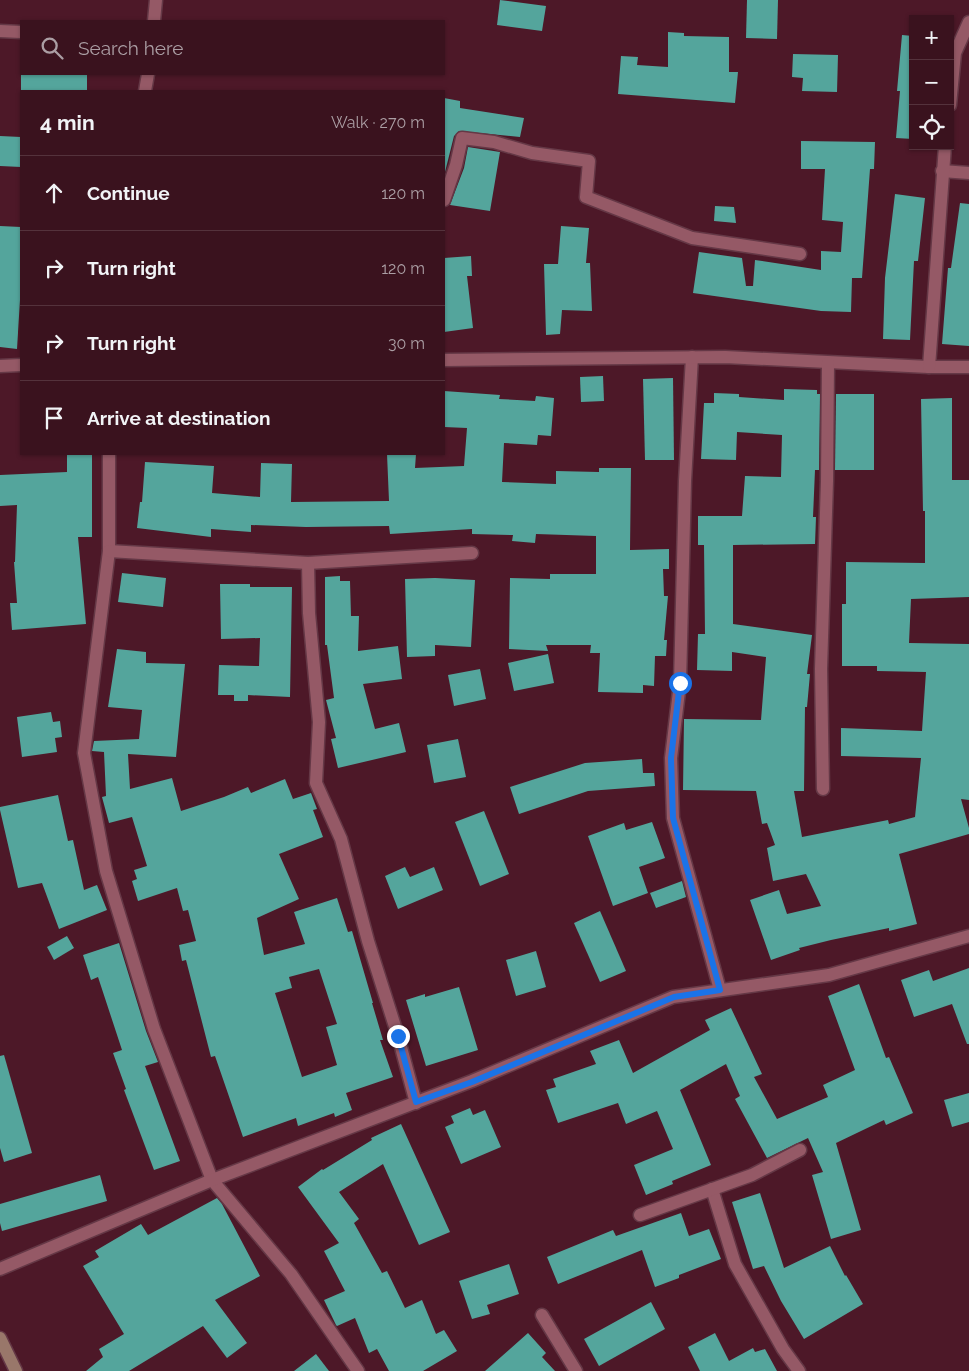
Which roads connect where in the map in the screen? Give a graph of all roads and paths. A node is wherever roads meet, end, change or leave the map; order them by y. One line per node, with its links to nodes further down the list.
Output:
1 (156, 0): 2 (street)
2 (154, 20)
3 (969, 22): 6 (street)
4 (0, 32): 5 (street)
5 (20, 32)
6 (954, 63)
7 (148, 75): 8 (street)
8 (145, 90)
9 (945, 150): 10 (street)
10 (942, 172): 11 (street); 19 (street)
11 (969, 173)
12 (445, 197): 13 (street)
13 (800, 254)
14 (692, 357): 15 (street); 16 (street); 27 (street)
15 (445, 360)
16 (828, 362): 19 (street); 25 (street)
17 (20, 365): 18 (street)
18 (0, 366)
19 (929, 367): 20 (street)
20 (969, 368)
21 (110, 455): 22 (street)
22 (109, 551): 24 (street); 30 (street)
23 (472, 554): 24 (street)
24 (308, 562): 28 (street)
25 (823, 789)
26 (969, 936): 27 (street)
27 (720, 990): 28 (street)
28 (416, 1102): 30 (street)
29 (800, 1150): 31 (street)
30 (212, 1180): 33 (street); 37 (street)
31 (712, 1189): 32 (street); 39 (street)
32 (640, 1215)
33 (0, 1269)
34 (542, 1315): 38 (street)
35 (0, 1338): 36 (main road)
36 (16, 1371)
37 (358, 1371)
38 (576, 1371)
39 (799, 1371)

